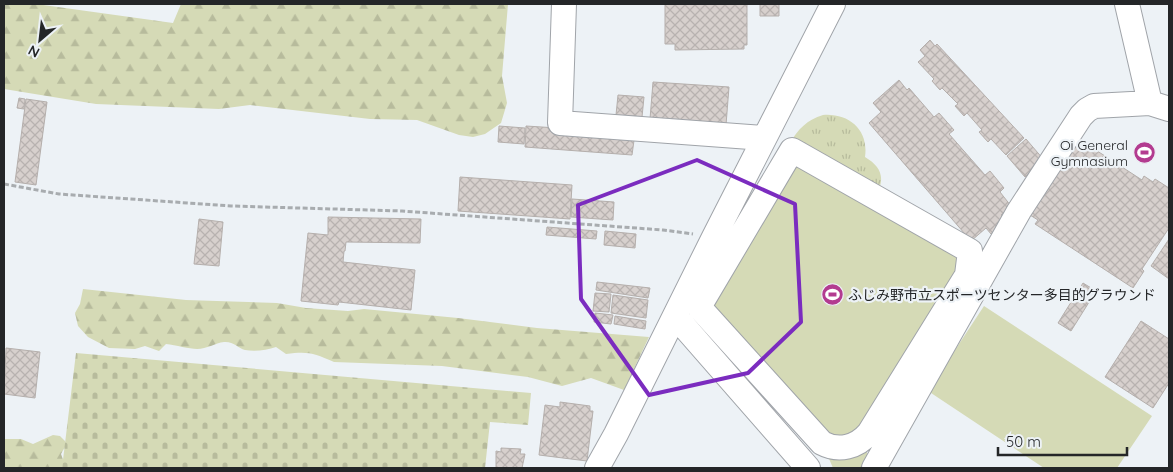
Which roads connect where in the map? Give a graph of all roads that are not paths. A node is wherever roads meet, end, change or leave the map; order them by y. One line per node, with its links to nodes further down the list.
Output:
1 (564, 4): 5 (street)
2 (833, 4): 5 (street)
3 (1127, 4): 4 (street)
4 (1160, 106): 11 (street)
5 (764, 138): 6 (street)
6 (744, 178): 7 (street); 8 (street)
7 (768, 191): 7 (street)
8 (675, 316): 9 (street); 10 (street)
9 (597, 468)
10 (808, 468)
11 (874, 468)

